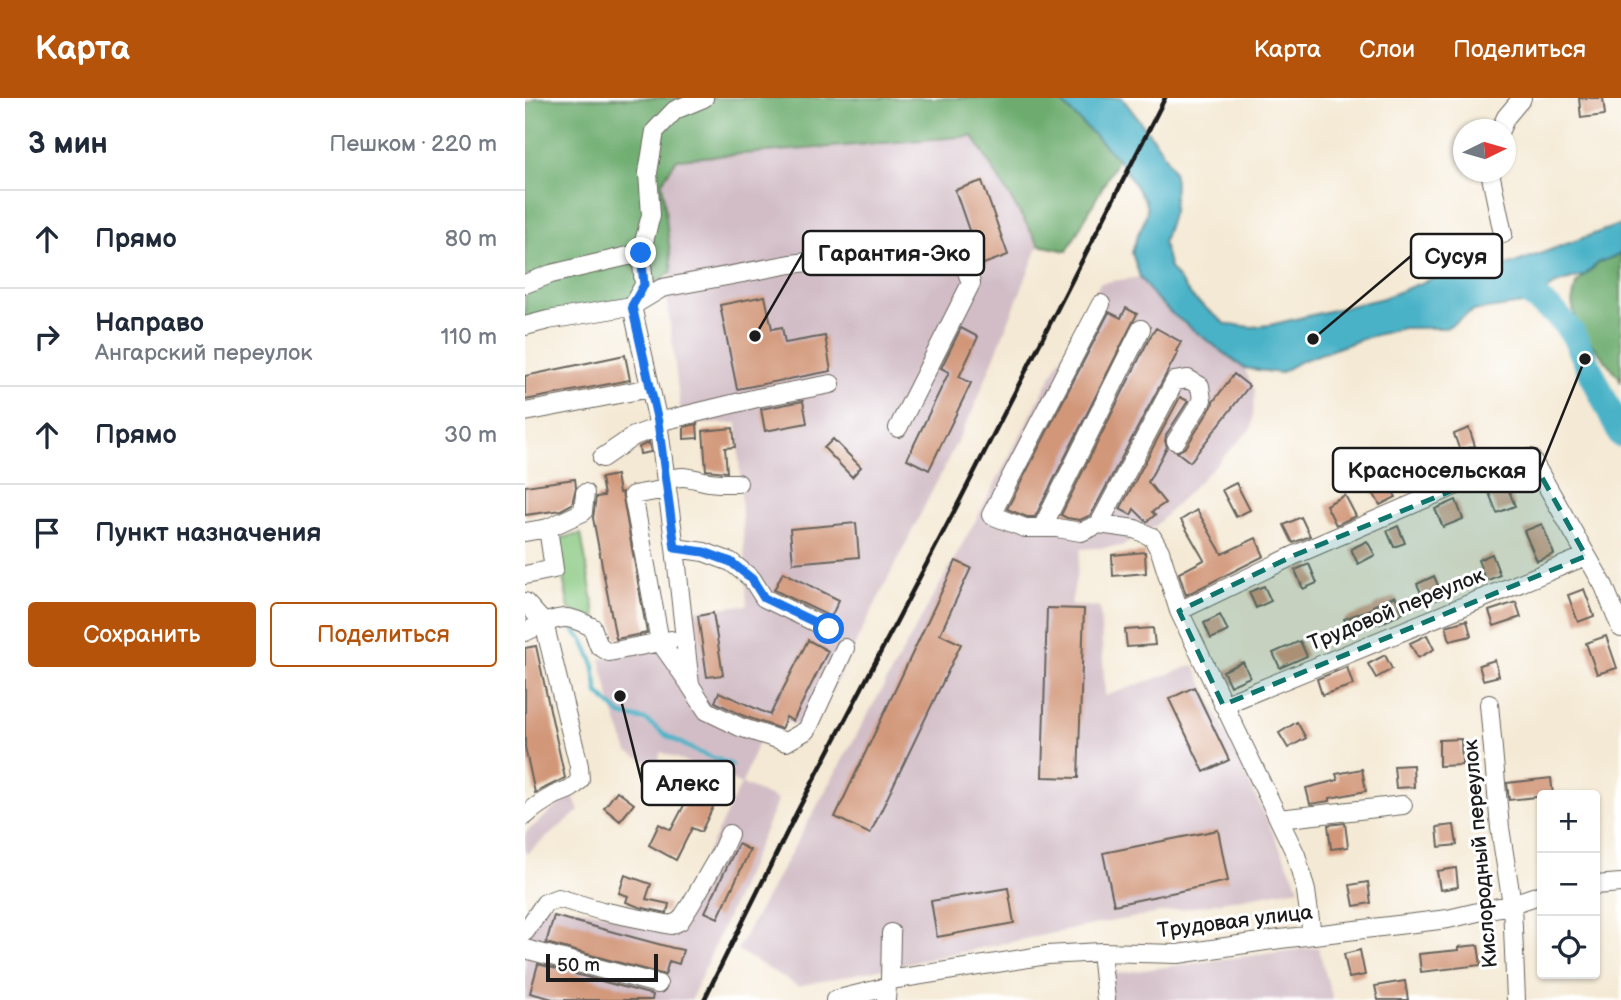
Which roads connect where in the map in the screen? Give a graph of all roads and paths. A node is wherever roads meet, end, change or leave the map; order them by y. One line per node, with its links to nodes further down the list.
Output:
1 (704, 98): 6 (street)
2 (1522, 98): 3 (street)
3 (1505, 119)
4 (1492, 182): 5 (street)
5 (1503, 234)
6 (641, 253): 7 (street); 9 (street)
7 (525, 284)
8 (1101, 304): 24 (street)
9 (632, 306): 10 (street); 13 (street); 16 (street)
10 (525, 326)
11 (1141, 329): 24 (street)
12 (831, 384): 15 (street)
13 (650, 388): 14 (street); 15 (street)
14 (525, 412)
15 (658, 425): 18 (street); 20 (street)
16 (898, 428)
17 (1175, 441): 22 (street)
18 (602, 458)
19 (739, 483): 20 (street)
20 (667, 484): 26 (street); 36 (street)
21 (585, 493): 23 (street)
22 (1098, 524): 24 (street); 30 (street)
23 (548, 528): 25 (street); 28 (street)
24 (1042, 528)
25 (525, 532)
26 (675, 548): 33 (street); 35 (street)
27 (1586, 556): 30 (street); 32 (street); 40 (street, Трудовой переулок)
28 (525, 575)
29 (525, 602): 31 (street)
30 (1179, 611): 40 (street)
31 (544, 623): 34 (street); 36 (street); 42 (street)
32 (1621, 628)
33 (829, 629)
34 (525, 632)
35 (685, 638): 36 (street); 38 (street)
36 (660, 642): 38 (street)
37 (845, 648): 38 (street)
38 (690, 685)
39 (1489, 704): 48 (street, Кислородный переулок)
40 (1223, 705): 43 (street)
41 (1403, 805): 43 (street)
42 (525, 816)
43 (1279, 819): 51 (street)
44 (729, 834): 49 (street)
45 (1621, 883): 46 (street)
46 (1600, 885)
47 (1537, 896): 48 (street, Трудовая улица)
48 (1512, 904): 51 (street, Трудовая улица); 58 (street, Кислородный переулок)
49 (525, 932)
50 (891, 933): 55 (street)
51 (1312, 935): 53 (street, Трудовая улица)
52 (525, 949): 54 (street)
53 (1101, 953): 55 (street, Трудовая улица); 57 (street)
54 (658, 984)
55 (888, 989): 56 (street, Трудовая улица)
56 (835, 1000)
57 (1106, 1000)
58 (1516, 1000)

